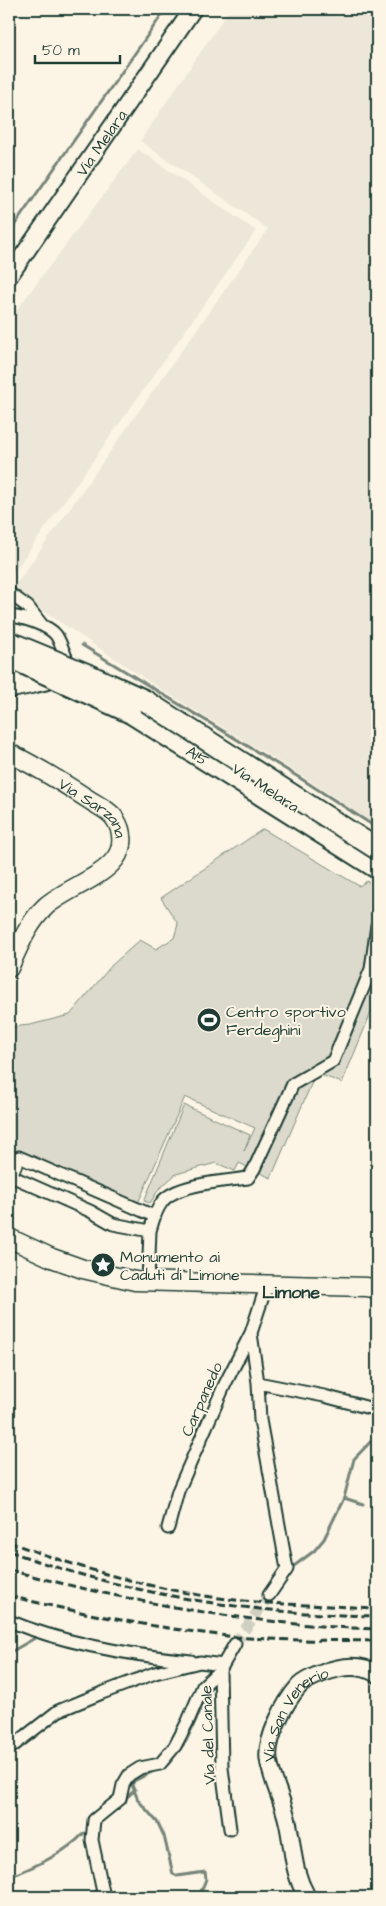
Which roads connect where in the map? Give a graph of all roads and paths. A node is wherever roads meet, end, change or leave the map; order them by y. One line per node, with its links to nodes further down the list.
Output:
1 (193, 9): 2 (street, Via Melara)
2 (9, 276)
3 (9, 593): 5 (street)
4 (9, 617): 5 (street)
5 (44, 628): 8 (street, Via Melara)
6 (9, 642): 15 (highway, A15 / A15, bridge)
7 (9, 657): 17 (highway, A15 / A15, bridge)
8 (66, 657): 10 (street); 12 (street, Via Melara)
9 (9, 675): 11 (street)
10 (50, 683): 11 (street, Via Melara); 12 (street, Via Melara)
11 (34, 687): 13 (street, Via Melara)
12 (100, 688): 16 (street, Via Melara)
13 (9, 692)
14 (9, 753): 19 (main road, Via Sarzana)
15 (377, 849)
16 (377, 859)
17 (377, 868)
18 (377, 925): 20 (street)
19 (9, 968)
20 (154, 1216): 21 (street); 21 (street)
21 (150, 1231): 23 (street)
22 (9, 1238): 23 (main road)
23 (148, 1282): 24 (main road)
24 (267, 1284): 25 (main road); 26 (street, Carpanedo)
25 (377, 1289)
26 (251, 1333): 27 (street); 29 (street, Carpanedo)
27 (258, 1383): 28 (street); 30 (street)
28 (377, 1410)
29 (168, 1528)
30 (269, 1595)
31 (9, 1621): 33 (street)
32 (235, 1644): 34 (street, Via del Canale)
33 (200, 1662): 34 (street); 36 (street)
34 (222, 1667): 37 (street, Via del Canale); 38 (street)
35 (377, 1674): 39 (street, Via San Venerio)
36 (9, 1749)
37 (230, 1829)
38 (104, 1897)
39 (307, 1897)

